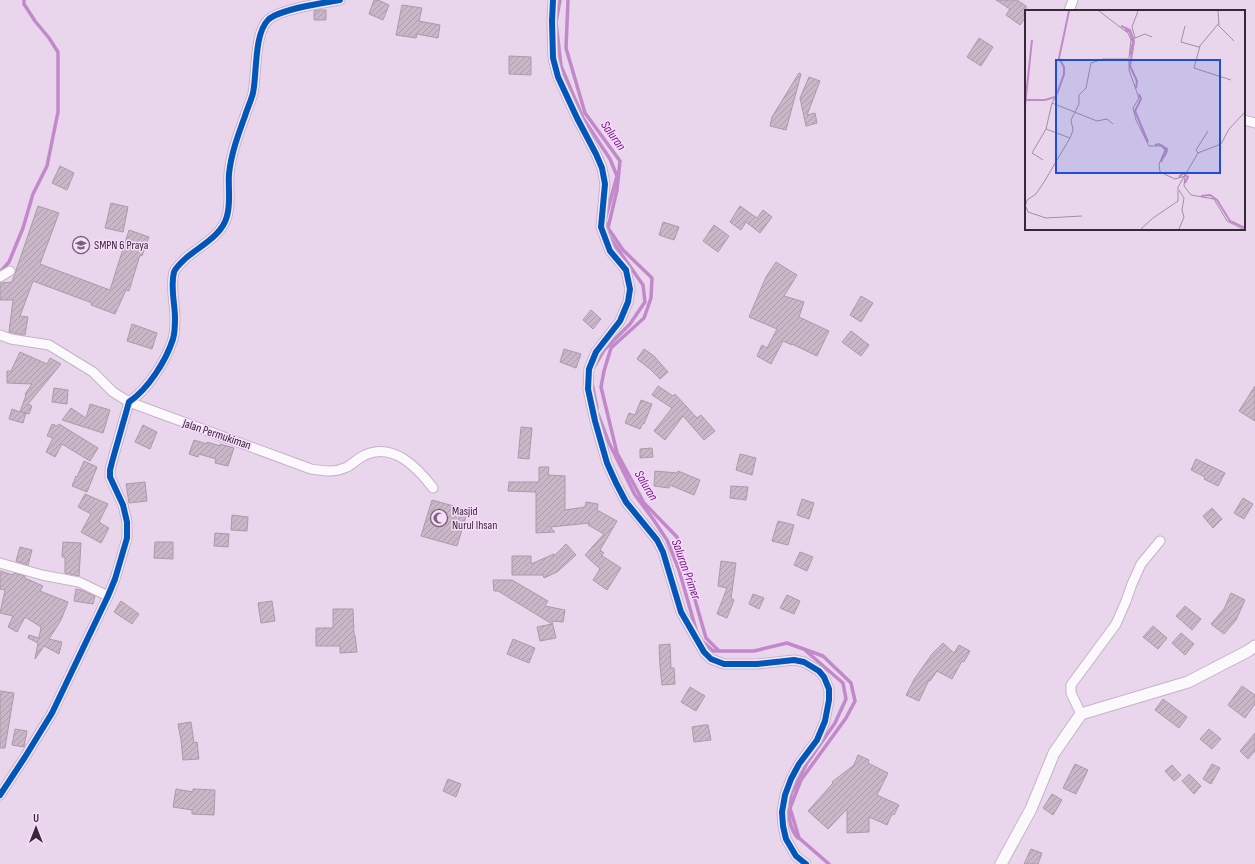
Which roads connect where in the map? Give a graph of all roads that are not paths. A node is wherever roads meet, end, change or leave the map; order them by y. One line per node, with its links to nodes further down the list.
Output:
1 (340, 0): 10 (street)
2 (553, 0): 18 (street)
3 (1073, 0): 4 (street)
4 (1069, 10)
5 (1245, 120): 6 (street)
6 (1255, 123)
7 (10, 271): 8 (street)
8 (0, 277)
9 (0, 336): 10 (street, Jalan Permukiman)
10 (129, 402): 11 (street, Jalan Permukiman); 14 (street)
11 (433, 488)
12 (1160, 541): 16 (street)
13 (0, 563): 14 (street)
14 (108, 596): 17 (street)
15 (1255, 646): 16 (street)
16 (1081, 714): 19 (street)
17 (0, 795)
18 (806, 864)
19 (1002, 864)

